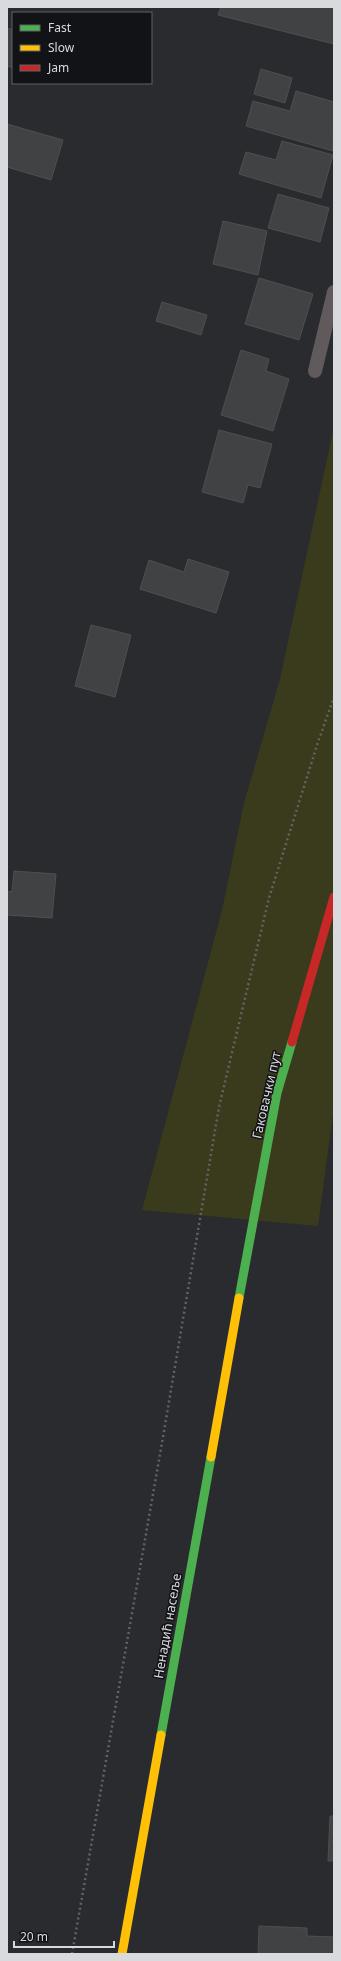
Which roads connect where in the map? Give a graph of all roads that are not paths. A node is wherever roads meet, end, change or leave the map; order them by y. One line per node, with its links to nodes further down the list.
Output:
1 (334, 292): 2 (lane)
2 (315, 371)
3 (334, 897): 4 (street, Гаковачки пут)
4 (238, 1303): 5 (street, Ненадић насеље)
5 (122, 1954)

